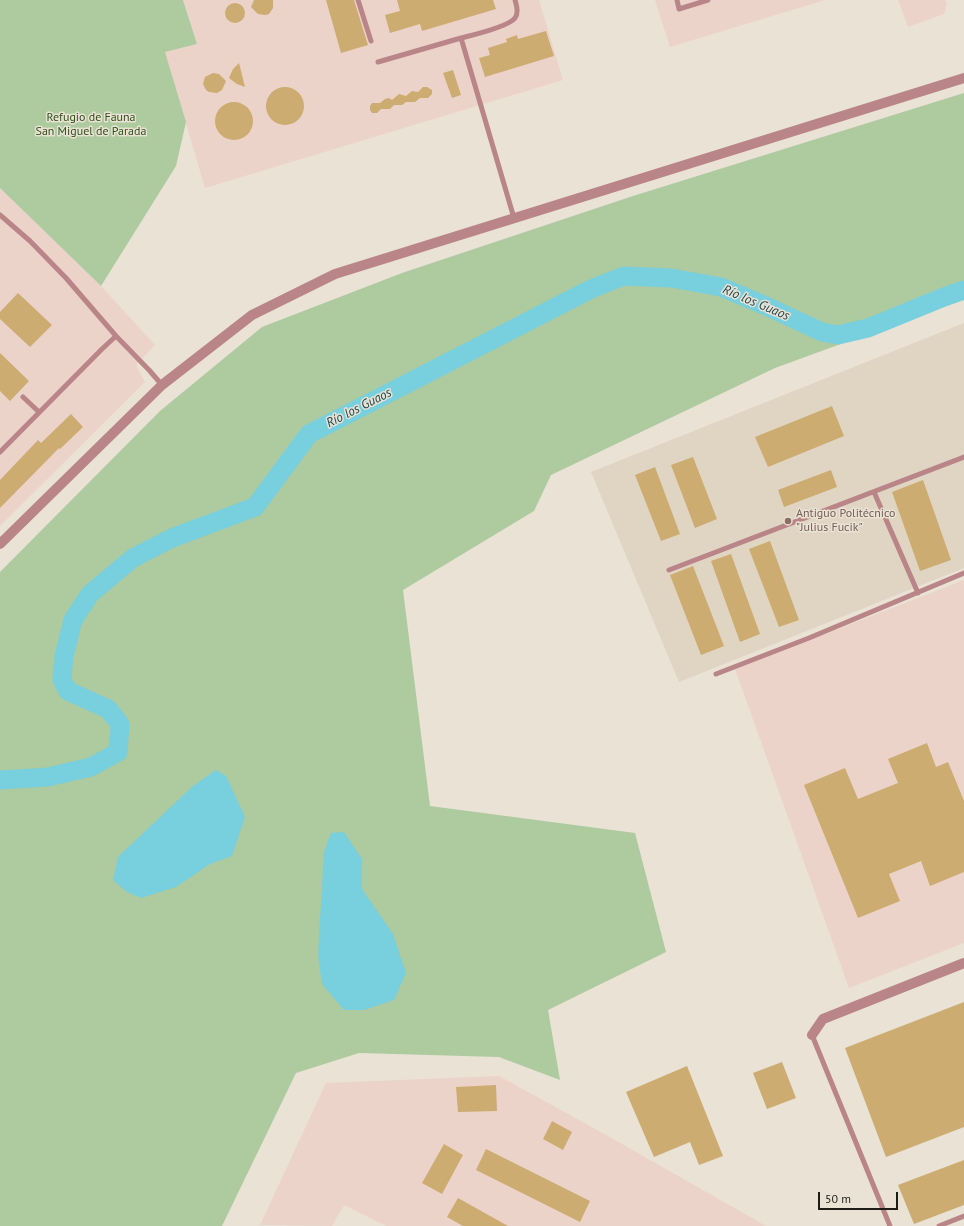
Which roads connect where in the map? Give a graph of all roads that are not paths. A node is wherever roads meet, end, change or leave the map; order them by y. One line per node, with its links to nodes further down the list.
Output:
1 (358, 0): 6 (lane)
2 (515, 0): 5 (lane)
3 (677, 0): 4 (lane)
4 (708, 0)
5 (461, 38): 7 (lane); 10 (lane)
6 (371, 41)
7 (378, 62)
8 (964, 78): 10 (street)
9 (0, 216): 11 (lane)
10 (514, 218): 12 (street)
11 (116, 336): 12 (lane); 14 (lane)
12 (162, 385): 18 (street)
13 (23, 397): 14 (lane)
14 (39, 412): 15 (lane)
15 (0, 452)
16 (964, 457): 17 (lane)
17 (874, 492): 19 (lane); 21 (lane)
18 (0, 544)
19 (670, 570)
20 (964, 573): 21 (lane)
21 (918, 593): 22 (lane)
22 (716, 674)
23 (964, 963): 24 (street)
24 (812, 1035): 26 (lane)
25 (964, 1216): 27 (lane)
26 (890, 1226)
27 (939, 1226)

